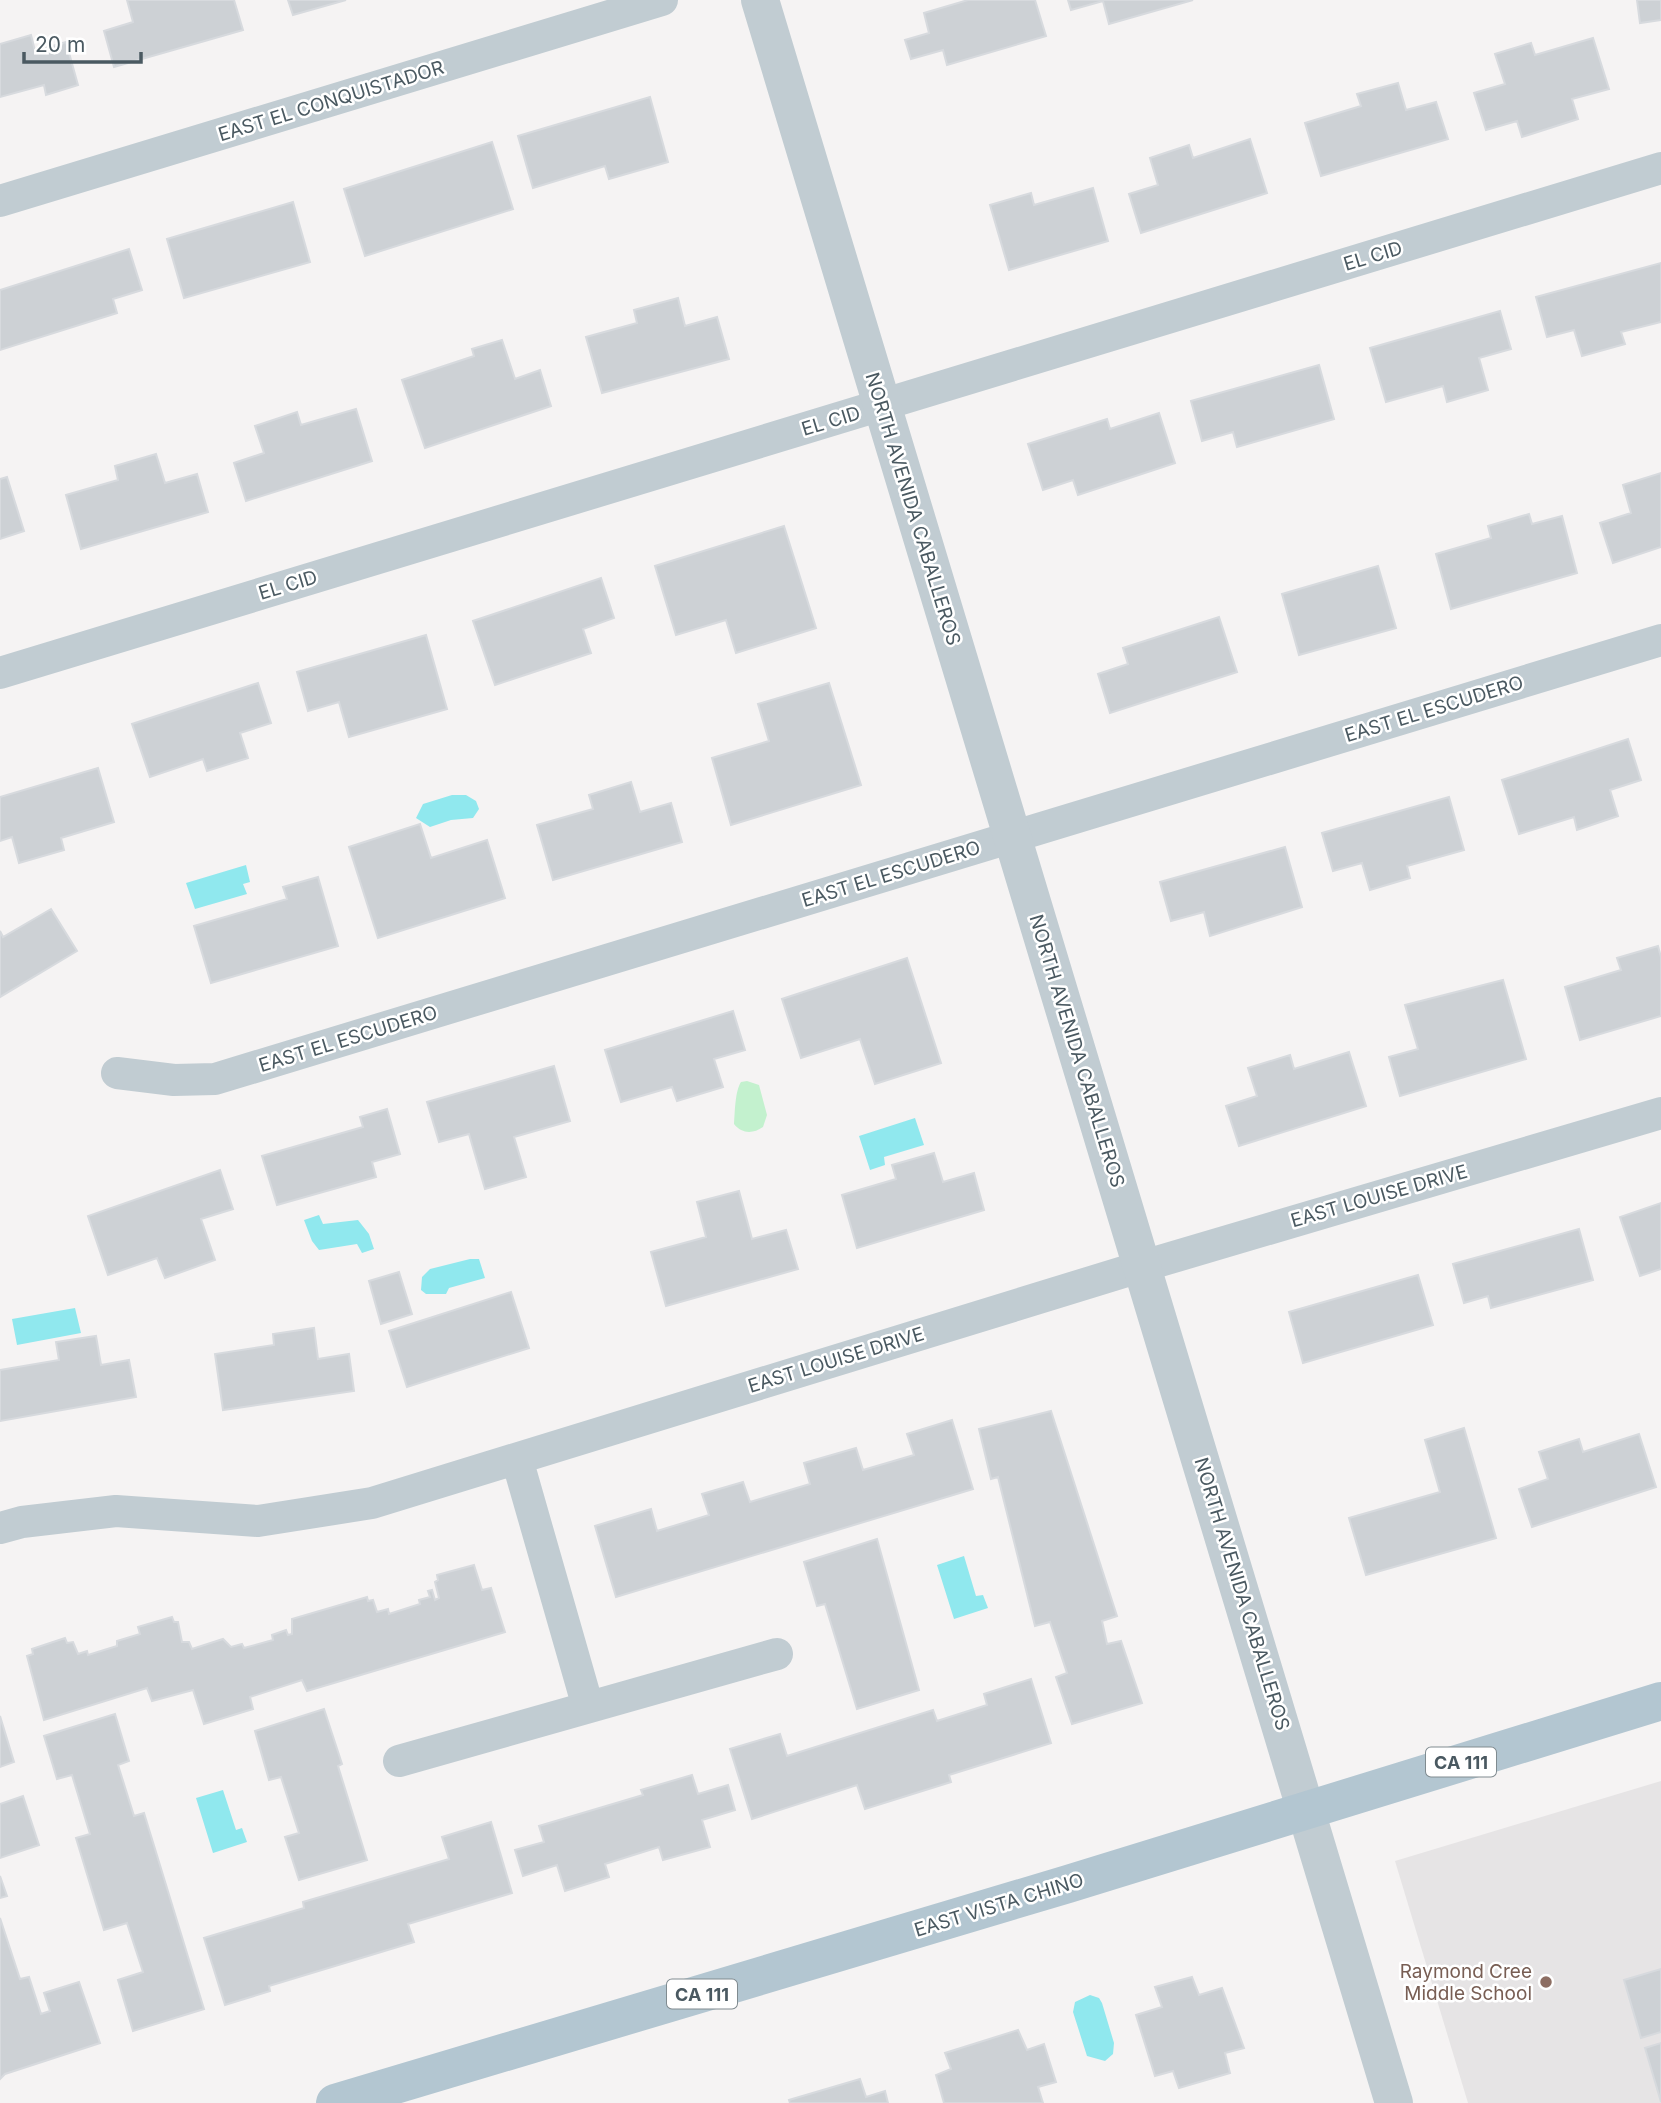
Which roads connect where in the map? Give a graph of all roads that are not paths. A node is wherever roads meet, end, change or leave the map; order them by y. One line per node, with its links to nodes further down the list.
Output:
1 (662, 0): 4 (street, EAST EL CONQUISTADOR)
2 (760, 0): 5 (street, NORTH AVENIDA CABALLEROS)
3 (1661, 168): 5 (street, EL CID)
4 (0, 201)
5 (882, 405): 7 (street, EL CID); 8 (street, NORTH AVENIDA CABALLEROS)
6 (1661, 640): 8 (street, EAST EL ESCUDERO)
7 (0, 673)
8 (1012, 837): 9 (street, EAST EL ESCUDERO); 11 (street, NORTH AVENIDA CABALLEROS)
9 (117, 1073)
10 (1661, 1113): 11 (street, EAST LOUISE DRIVE)
11 (1143, 1266): 12 (street, EAST LOUISE DRIVE); 18 (street, NORTH AVENIDA CABALLEROS)
12 (517, 1459): 13 (street, EAST LOUISE DRIVE); 16 (street)
13 (0, 1528)
14 (777, 1654): 16 (street)
15 (1661, 1701): 18 (main road, EAST VISTA CHINO / CA 111)
16 (588, 1707): 17 (street)
17 (398, 1761)
18 (1306, 1810): 19 (main road, EAST VISTA CHINO / CA 111); 20 (street, NORTH AVENIDA CABALLEROS)
19 (335, 2103)
20 (1394, 2103)

